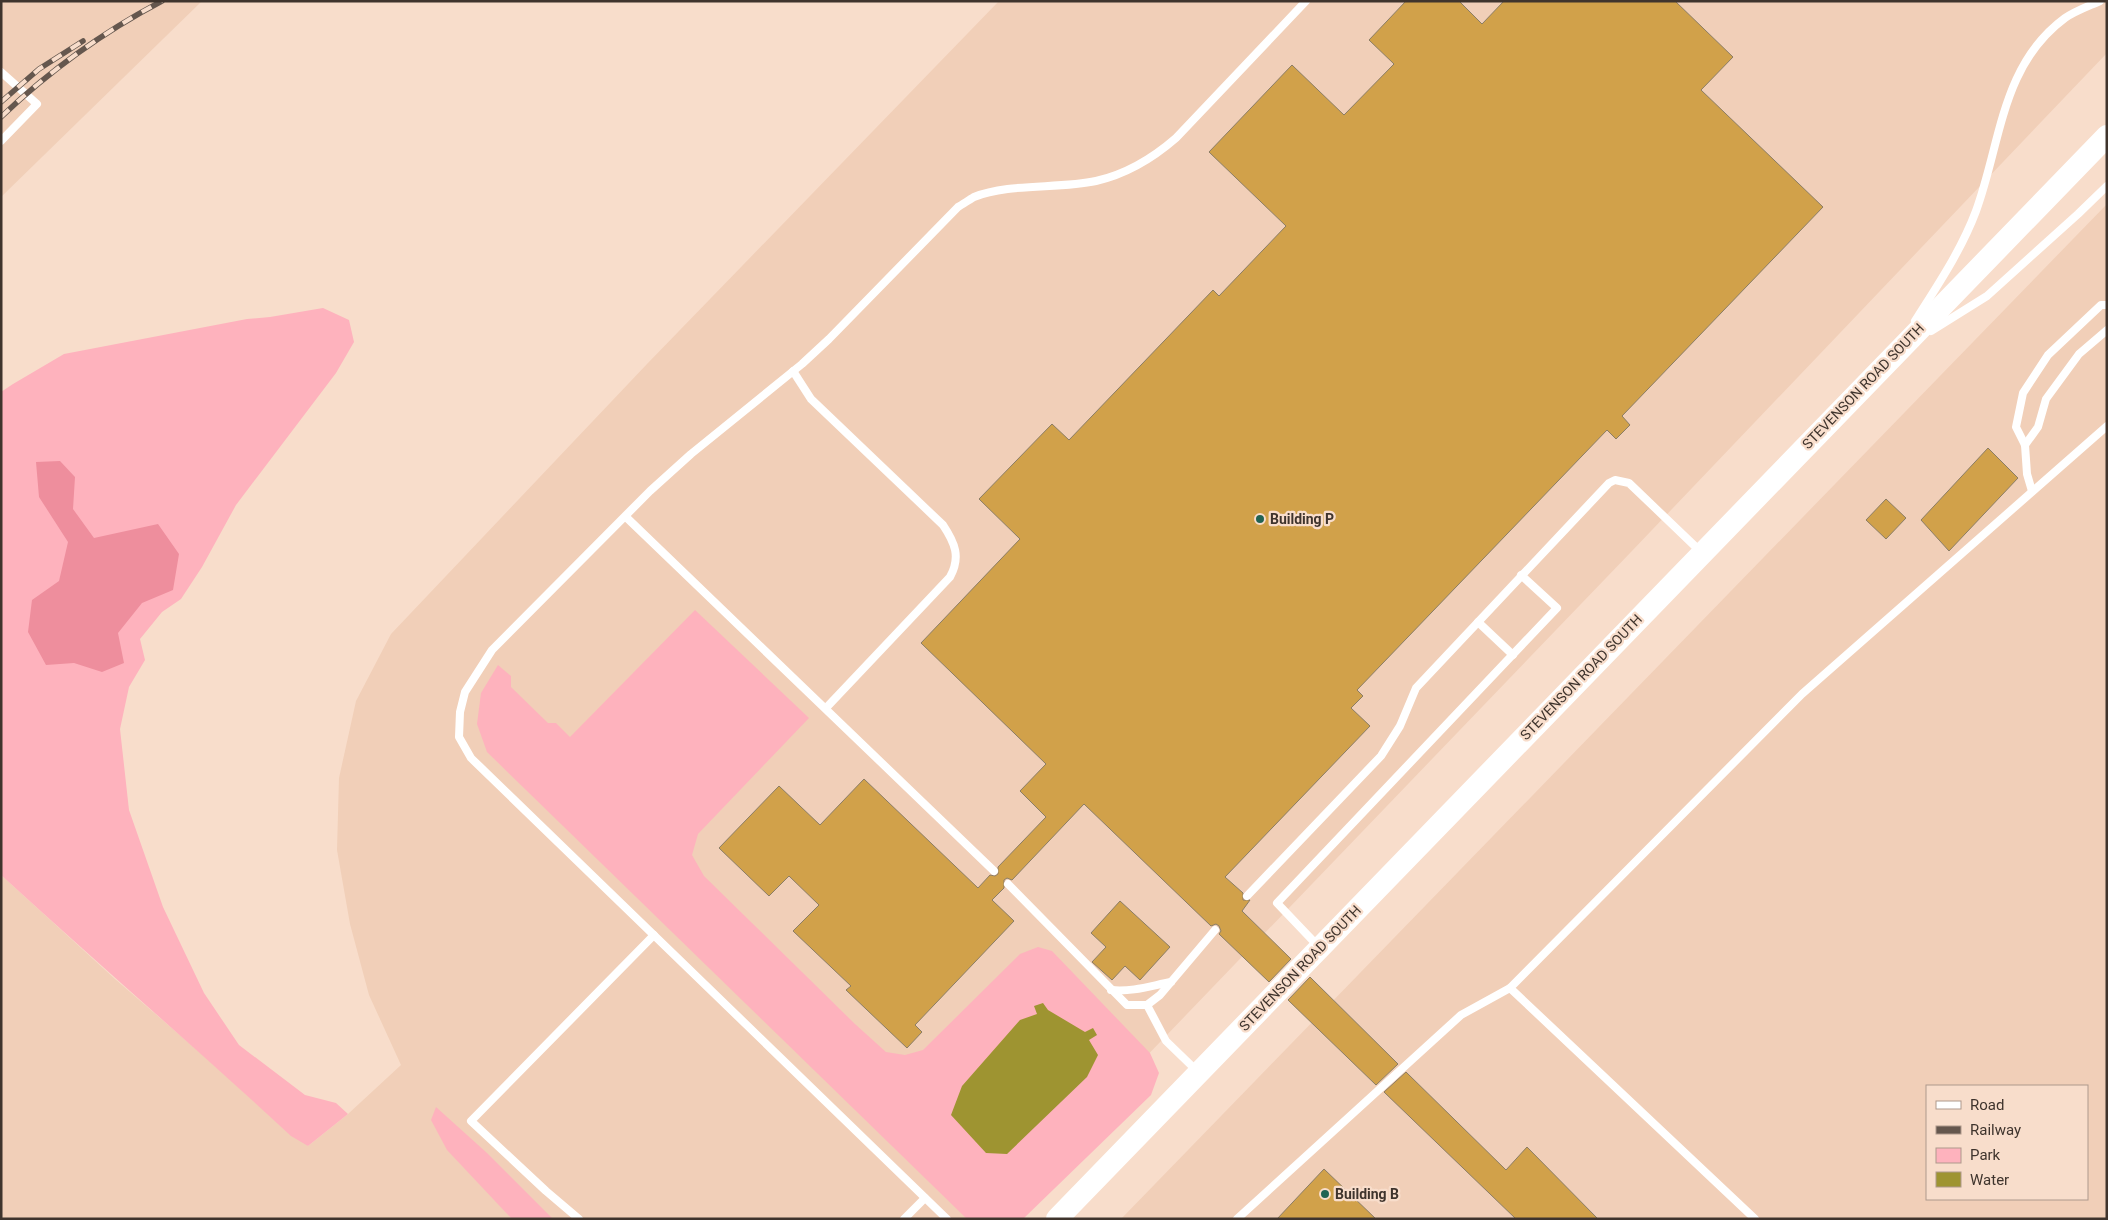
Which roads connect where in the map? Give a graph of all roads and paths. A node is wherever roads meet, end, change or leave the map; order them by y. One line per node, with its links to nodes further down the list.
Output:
1 (1306, 1): 10 (lane)
2 (2100, 1): 9 (lane)
3 (1, 72): 5 (lane)
4 (2107, 136): 9 (main road, STEVENSON ROAD SOUTH)
5 (1, 141)
6 (2107, 186): 9 (lane)
7 (2107, 305): 12 (lane)
8 (2107, 330): 12 (lane)
9 (1895, 353): 15 (main road, STEVENSON ROAD SOUTH)
10 (793, 371): 14 (lane); 19 (lane)
11 (2107, 426): 13 (lane)
12 (2025, 445): 13 (lane)
13 (2032, 491): 27 (lane)
14 (626, 516): 19 (lane); 24 (lane)
15 (1702, 553): 16 (lane); 25 (main road, STEVENSON ROAD SOUTH)
16 (1521, 575): 17 (lane); 18 (lane)
17 (1478, 622): 18 (lane); 22 (lane)
18 (1513, 655): 25 (lane)
19 (826, 708): 20 (lane)
20 (994, 871)
21 (1008, 884): 28 (lane)
22 (1247, 896)
23 (1215, 930): 26 (lane)
24 (654, 935): 31 (lane); 32 (lane)
25 (1320, 947): 30 (main road, STEVENSON ROAD SOUTH)
26 (1171, 982): 28 (lane); 29 (lane)
27 (1510, 988): 36 (lane); 37 (lane)
28 (1111, 990): 29 (lane)
29 (1147, 1005): 30 (lane)
30 (1198, 1073): 35 (main road, STEVENSON ROAD SOUTH)
31 (925, 1198): 33 (lane); 34 (lane)
32 (579, 1219)
33 (904, 1219)
34 (947, 1219)
35 (1057, 1219)
36 (1237, 1219)
37 (1755, 1219)

